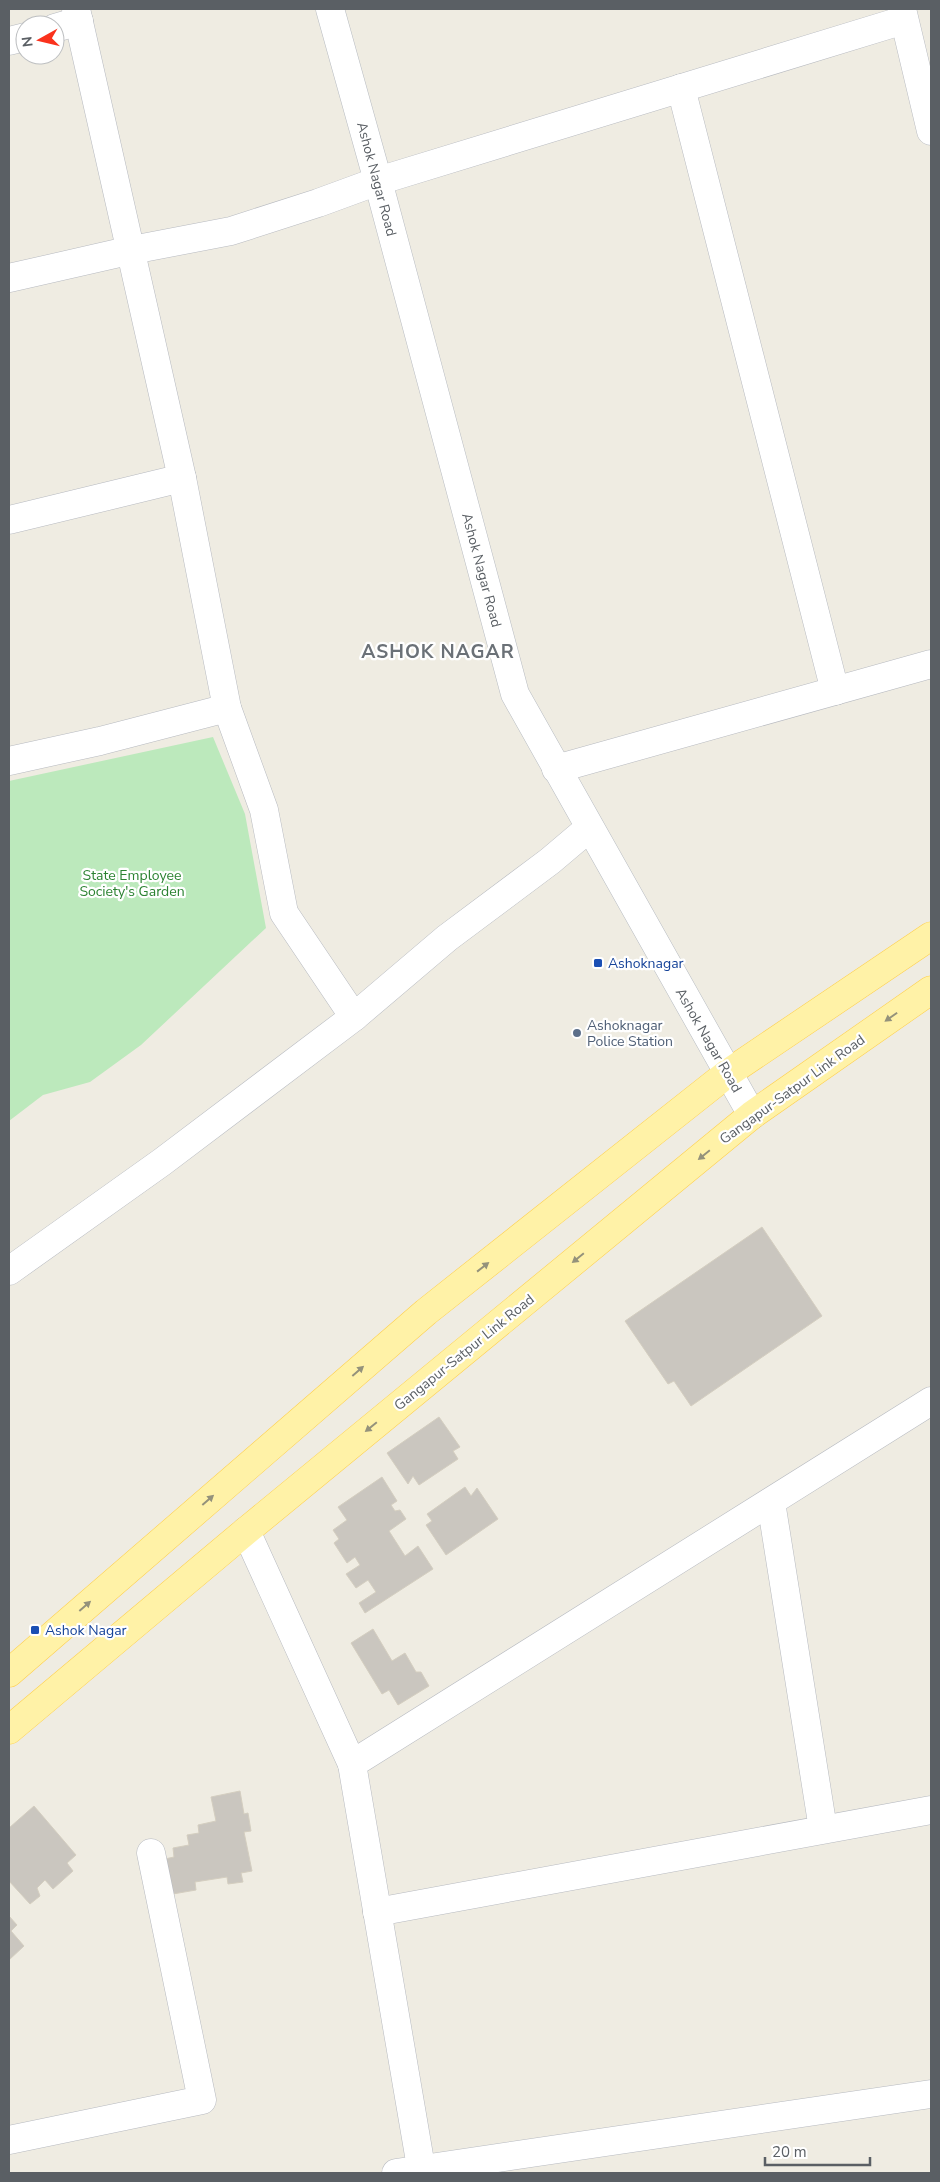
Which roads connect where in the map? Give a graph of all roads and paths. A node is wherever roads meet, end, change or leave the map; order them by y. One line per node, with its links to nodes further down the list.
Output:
1 (330, 9): 6 (street, Ashok Nagar Road)
2 (903, 14): 4 (street); 5 (street)
3 (70, 19): 7 (street)
4 (681, 88): 6 (street); 12 (street)
5 (931, 131)
6 (378, 180): 7 (street); 15 (street, Ashok Nagar Road)
7 (132, 250): 8 (street); 9 (street)
8 (9, 278)
9 (182, 478): 10 (street); 13 (street)
10 (9, 520)
11 (931, 664): 12 (street)
12 (835, 690): 15 (street)
13 (227, 708): 14 (street); 19 (street)
14 (9, 761)
15 (556, 769): 16 (street, Ashok Nagar Road)
16 (590, 828): 19 (street); 20 (street, Ashok Nagar Road)
17 (931, 936): 20 (main road)
18 (931, 990): 21 (main road, Gangapur-Satpur Link Road, one-way to 21)
19 (354, 1017): 22 (street)
20 (728, 1073): 21 (street, Ashok Nagar Road); 26 (main road, one-way to 20)
21 (752, 1115): 25 (main road, Gangapur-Satpur Link Road, one-way to 25)
22 (9, 1272)
23 (931, 1401): 24 (street)
24 (771, 1502): 28 (street); 30 (street)
25 (246, 1531): 27 (main road, Gangapur-Satpur Link Road); 28 (street)
26 (9, 1673)
27 (9, 1730)
28 (352, 1764): 32 (street)
29 (931, 1810): 30 (street)
30 (823, 1830): 32 (street)
31 (151, 1853): 34 (street)
32 (377, 1912): 35 (street)
33 (931, 2094): 35 (street)
34 (9, 2140)
35 (413, 2172)

